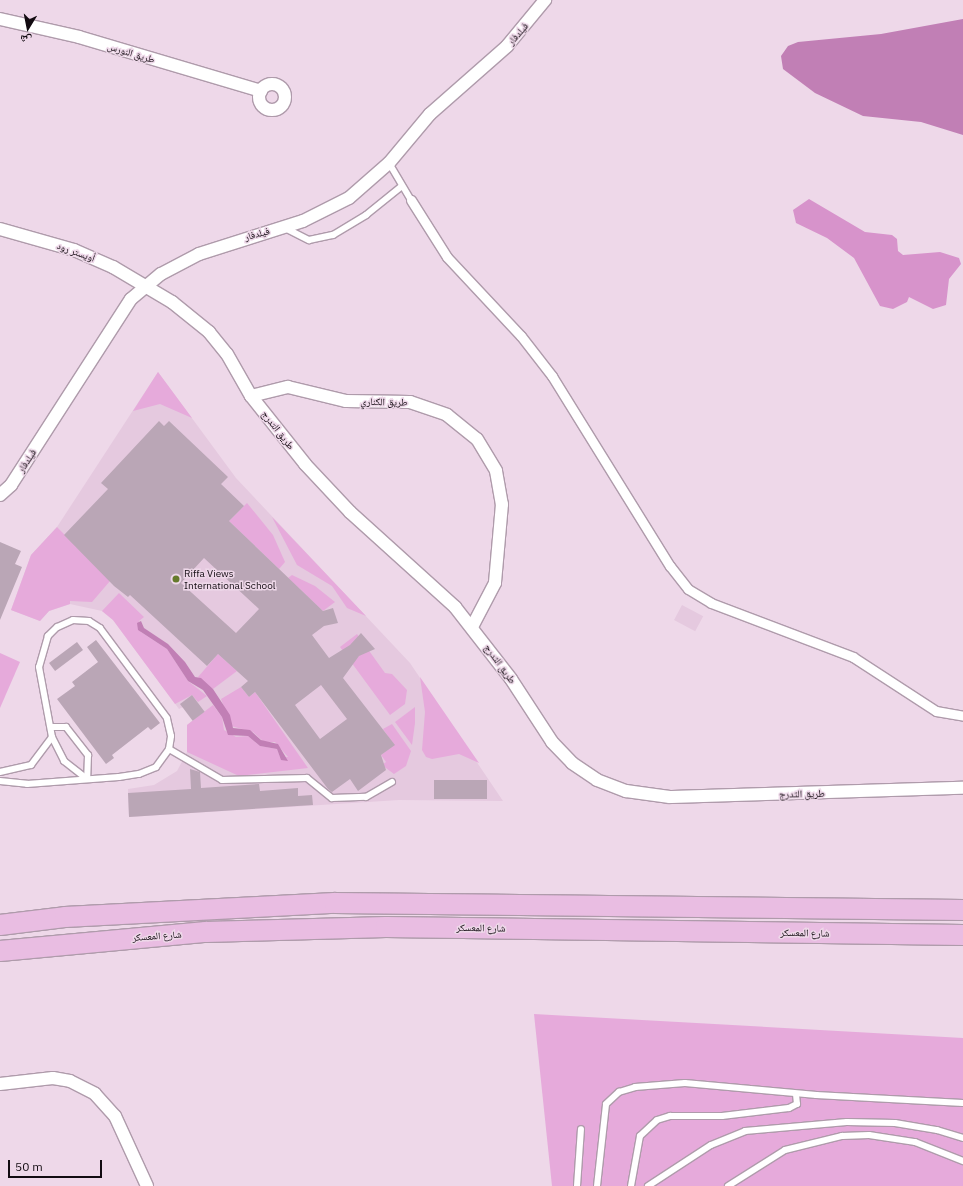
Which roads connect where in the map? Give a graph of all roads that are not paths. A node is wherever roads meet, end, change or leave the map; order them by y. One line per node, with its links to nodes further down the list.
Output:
1 (545, 0): 4 (street, فيلدفار)
2 (0, 19): 3 (street, طريق النورس)
3 (261, 91)
4 (388, 163): 5 (lane); 7 (street, فيلدفار)
5 (402, 186): 6 (lane); 7 (lane)
6 (411, 200): 13 (street)
7 (284, 227): 9 (street, فيلدفار)
8 (0, 229): 9 (street, أويستر رود)
9 (147, 286): 10 (street, طريق التدرج); 11 (street, فيلدفار)
10 (251, 396): 12 (street, طريق التدرج); 12 (street, طريق الكناري)
11 (0, 495)
12 (472, 627): 21 (street, طريق التدرج)
13 (963, 716)
14 (51, 727): 15 (lane); 16 (lane); 18 (lane)
15 (52, 737): 17 (lane); 18 (lane)
16 (169, 749): 18 (lane); 20 (lane)
17 (0, 772)
18 (87, 779): 19 (lane)
19 (0, 780)
20 (392, 782)
21 (963, 788)
22 (963, 910): 23 (main road)
23 (0, 925)
24 (963, 936): 25 (main road, شارع المعسكر)
25 (0, 951)
26 (0, 1084): 32 (street)
27 (796, 1094): 28 (lane); 34 (lane); 35 (lane)
28 (963, 1103)
29 (581, 1129): 33 (lane)
30 (963, 1138): 36 (lane)
31 (963, 1161): 37 (lane)
32 (147, 1186)
33 (577, 1186)
34 (598, 1186)
35 (630, 1186)
36 (648, 1186)
37 (728, 1186)

